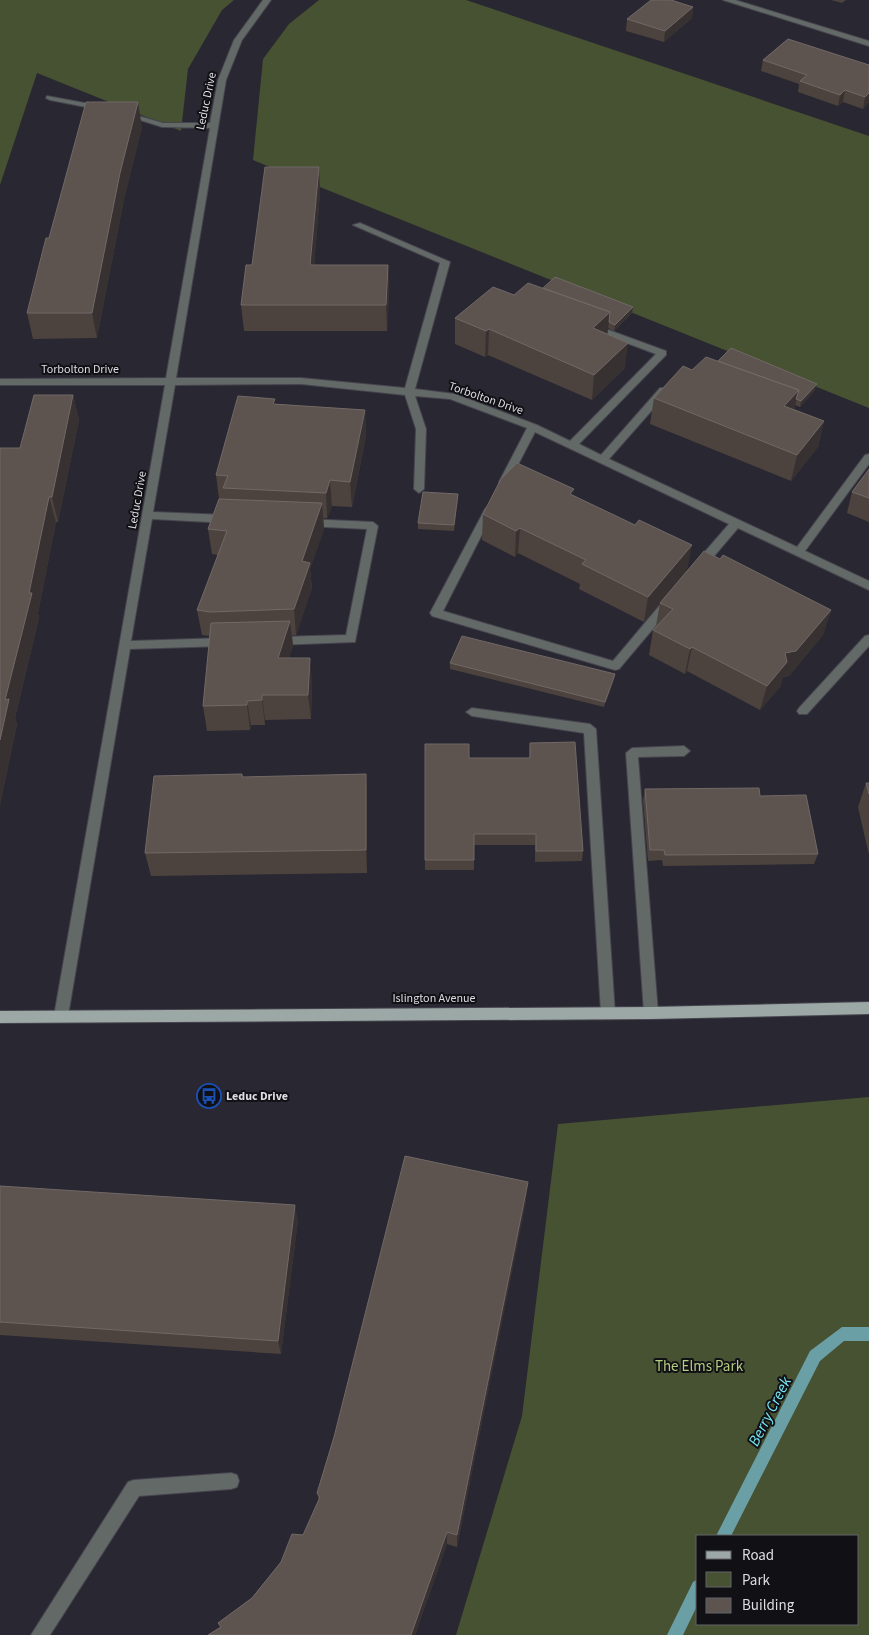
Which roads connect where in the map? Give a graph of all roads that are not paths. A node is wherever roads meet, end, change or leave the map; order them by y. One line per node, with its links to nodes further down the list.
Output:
1 (268, 0): 5 (street, Leduc Drive)
2 (727, 0): 3 (street)
3 (869, 44)
4 (50, 98): 5 (street)
5 (214, 126): 8 (street, Leduc Drive)
6 (357, 225): 11 (street)
7 (580, 323): 13 (street)
8 (170, 381): 9 (street, Torbolton Drive); 11 (street, Torbolton Drive); 17 (street, Leduc Drive)
9 (0, 382)
10 (670, 384): 15 (street)
11 (409, 392): 12 (street, Torbolton Drive); 16 (street)
12 (533, 427): 13 (street, Torbolton Drive); 24 (street)
13 (572, 445): 15 (street, Torbolton Drive)
14 (869, 457): 21 (street)
15 (602, 460): 20 (street, Torbolton Drive)
16 (419, 489)
17 (147, 515): 18 (street); 28 (street, Leduc Drive)
18 (235, 520)
19 (294, 522): 26 (street)
20 (736, 523): 21 (street, Torbolton Drive); 22 (street)
21 (798, 552): 23 (street, Torbolton Drive)
22 (693, 574)
23 (869, 586)
24 (674, 596)
25 (869, 639): 29 (street)
26 (263, 641)
27 (233, 642): 28 (street)
28 (124, 645): 35 (street, Leduc Drive)
29 (803, 711)
30 (472, 712): 34 (street)
31 (684, 752): 33 (street)
32 (869, 1008): 33 (main road, Islington Avenue)
33 (651, 1012): 34 (main road, Islington Avenue)
34 (608, 1013): 35 (main road, Islington Avenue)
35 (61, 1016): 36 (main road, Islington Avenue)
36 (0, 1017)
37 (231, 1481): 38 (street)
38 (40, 1635)

